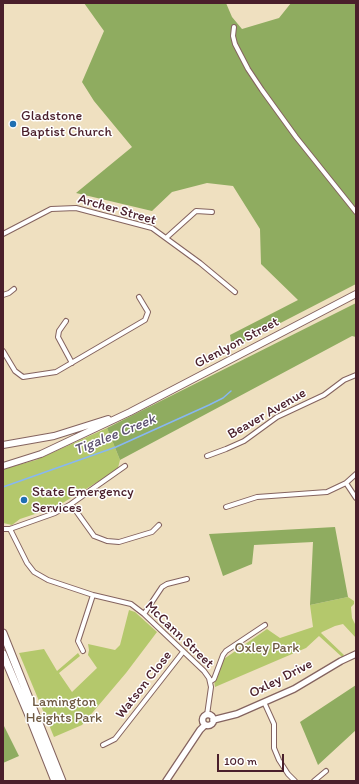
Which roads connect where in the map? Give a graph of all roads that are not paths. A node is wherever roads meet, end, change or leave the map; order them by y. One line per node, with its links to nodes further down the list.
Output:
1 (234, 26): 3 (street)
2 (212, 212): 5 (street)
3 (356, 212)
4 (3, 234): 5 (street, Archer Street)
5 (166, 238): 7 (street, Archer Street)
6 (14, 289): 9 (street)
7 (235, 292)
8 (356, 294): 15 (main road, Glenlyon Street)
9 (3, 295)
10 (139, 297): 13 (street)
11 (66, 321): 13 (street)
12 (3, 351): 13 (street)
13 (72, 363)
14 (356, 376): 17 (street, Beaver Avenue)
15 (130, 412): 16 (main road, Glenlyon Street); 18 (main road, Glenlyon Street)
16 (3, 444)
17 (207, 456)
18 (3, 466)
19 (125, 466): 23 (street)
20 (356, 474): 21 (street)
21 (346, 483): 22 (street); 24 (street)
22 (356, 498)
23 (71, 504): 25 (street); 26 (street)
24 (226, 507)
25 (159, 525)
26 (10, 529): 27 (street); 29 (street, McCann Street)
27 (3, 530)
28 (187, 579): 30 (street)
29 (93, 595): 30 (street, McCann Street); 33 (street)
30 (144, 614): 34 (street, McCann Street)
31 (265, 624): 37 (street)
32 (3, 633): 45 (main road)
33 (83, 651)
34 (183, 652): 37 (street, McCann Street); 42 (street, Watson Close)
35 (3, 654): 44 (main road)
36 (356, 654): 38 (street, Oxley Drive)
37 (211, 681): 39 (street, McCann Street)
38 (264, 702): 40 (street, Oxley Drive); 47 (street)
39 (207, 715): 40 (street); 41 (street)
40 (213, 720): 41 (street)
41 (205, 725): 46 (street)
42 (103, 746)
43 (326, 771): 48 (street)
44 (55, 781)
45 (62, 781)
46 (166, 781)
47 (295, 781)
48 (314, 781)

